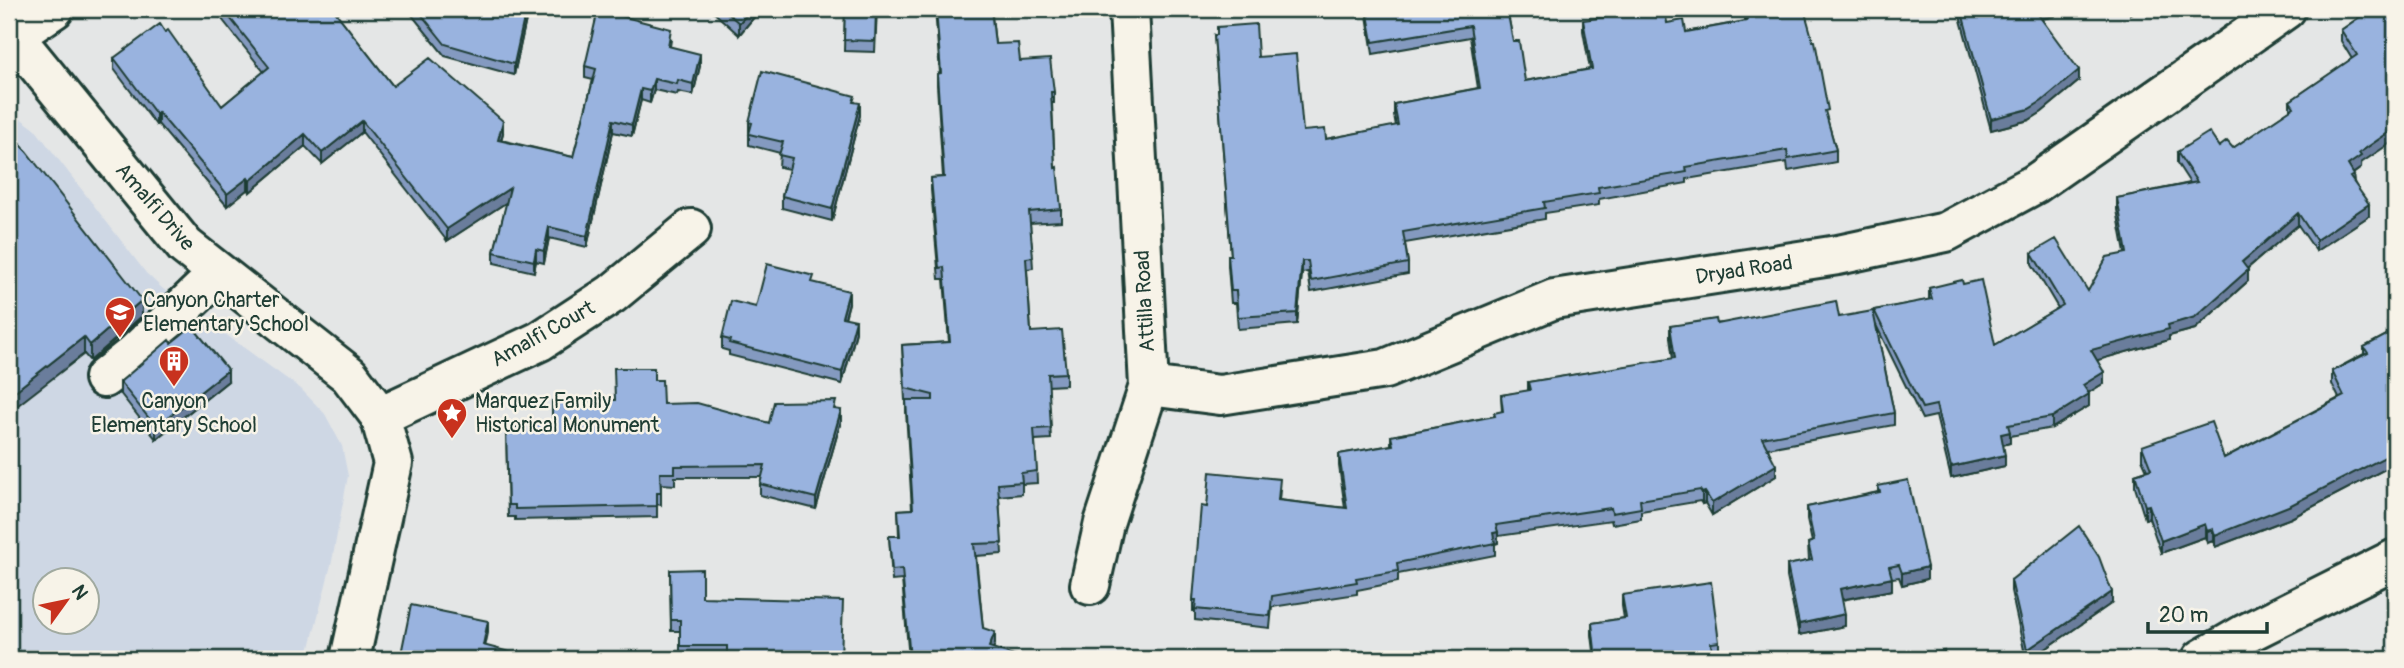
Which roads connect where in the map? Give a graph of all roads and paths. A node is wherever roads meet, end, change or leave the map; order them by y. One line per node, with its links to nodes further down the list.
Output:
1 (54, 9): 4 (street)
2 (1129, 9): 8 (street, Attilla Road)
3 (2286, 9): 8 (street, Dryad Road)
4 (11, 37): 6 (street, Amalfi Drive)
5 (691, 229): 9 (street, Amalfi Court)
6 (219, 273): 7 (street); 9 (street, Amalfi Drive)
7 (104, 378)
8 (1149, 386): 11 (street, Attilla Road)
9 (380, 416): 12 (street, Amalfi Drive)
10 (2395, 559): 13 (street)
11 (1090, 585)
12 (350, 659)
13 (2202, 659)

